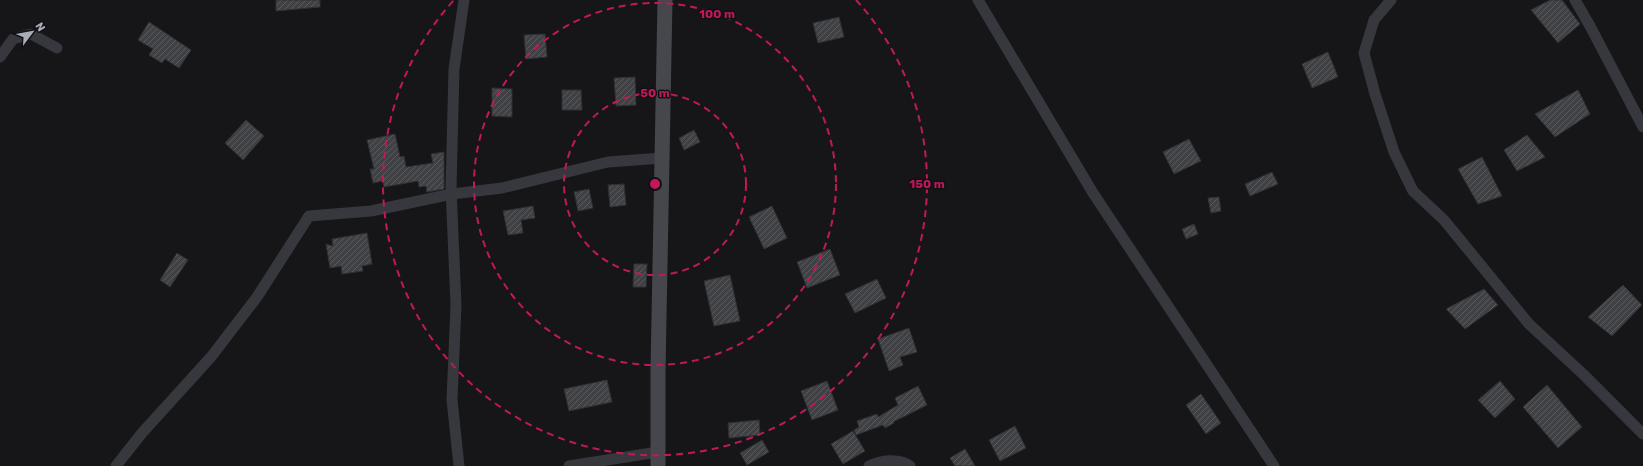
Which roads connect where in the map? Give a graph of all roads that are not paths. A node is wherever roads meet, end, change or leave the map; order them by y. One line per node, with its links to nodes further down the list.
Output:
1 (464, 0): 10 (street)
2 (665, 0): 9 (main road)
3 (978, 0): 18 (street)
4 (1391, 0): 11 (street)
5 (1575, 0): 8 (street)
6 (57, 48): 7 (street)
7 (0, 57)
8 (1643, 127)
9 (662, 158): 10 (street); 12 (main road)
10 (452, 194): 13 (street); 14 (street)
11 (1643, 434)
12 (658, 459): 15 (street)
13 (116, 466)
14 (459, 466)
15 (569, 466)
16 (869, 466): 17 (street)
17 (910, 466)
18 (1274, 466)

